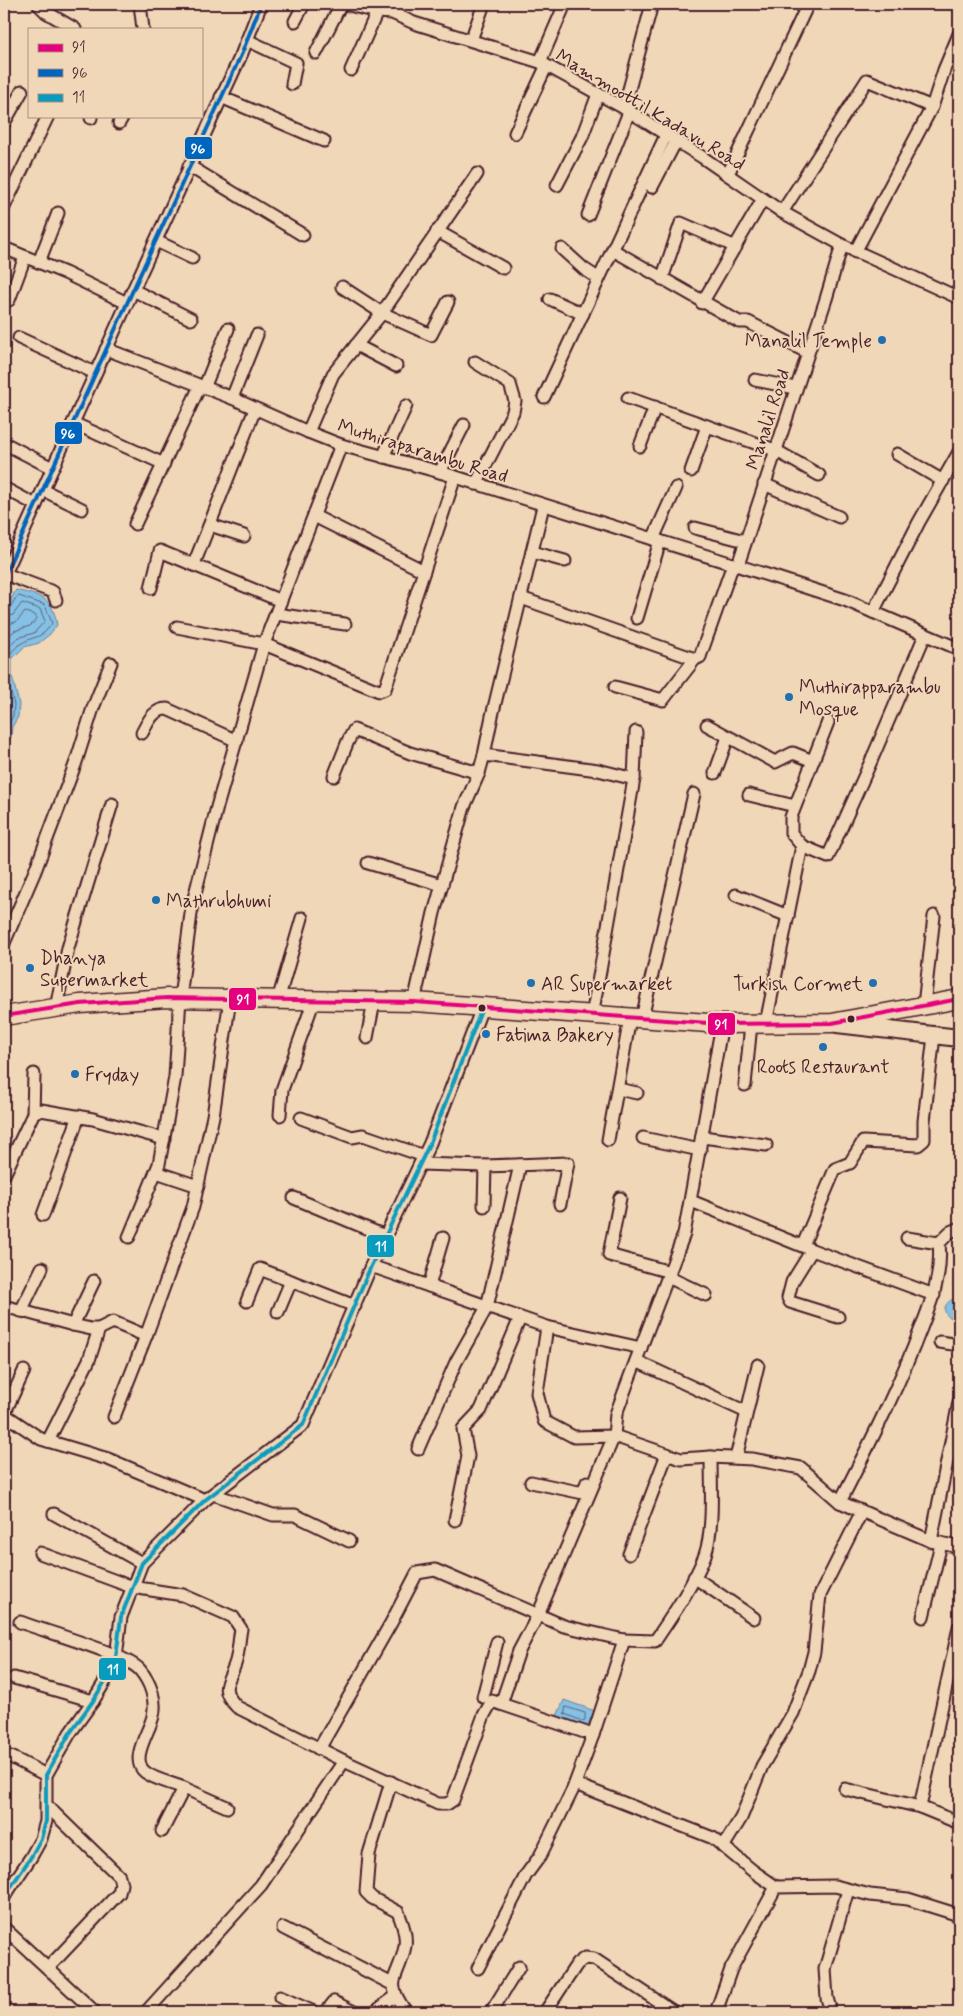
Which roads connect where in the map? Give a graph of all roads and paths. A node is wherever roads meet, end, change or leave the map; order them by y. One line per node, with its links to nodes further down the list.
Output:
1 (38, 4): 14 (street)
2 (140, 4): 15 (street)
3 (262, 4): 17 (street)
4 (304, 4): 13 (street)
5 (340, 4): 19 (street)
6 (484, 4): 18 (street)
7 (565, 4): 20 (street)
8 (652, 4): 27 (street)
9 (808, 4): 36 (street)
10 (350, 5): 12 (street, Mammoottil Kadavu Road)
11 (394, 8): 12 (street, Mammoottil Kadavu Road); 18 (street, Mammoottil Kadavu Road)
12 (377, 12): 21 (street)
13 (295, 21)
14 (73, 28)
15 (143, 28)
16 (959, 34): 26 (street)
17 (247, 40): 22 (street); 25 (street)
18 (472, 40): 20 (street, Mammoottil Kadavu Road)
19 (316, 53)
20 (543, 64): 24 (street, Mammoottil Kadavu Road); 31 (street)
21 (351, 70)
22 (292, 84)
23 (22, 91): 30 (street)
24 (598, 94): 27 (street, Mammoottil Kadavu Road); 37 (street)
25 (222, 97): 29 (street); 33 (street)
26 (932, 107): 41 (street); 52 (street)
27 (627, 110): 32 (street, Mammoottil Kadavu Road); 43 (street)
28 (47, 118): 40 (street)
29 (206, 118): 34 (street)
30 (4, 123)
31 (515, 133)
32 (671, 138): 36 (street, Mammoottil Kadavu Road); 38 (street); 50 (street)
33 (324, 141)
34 (189, 166): 45 (street); 46 (street)
35 (477, 174): 44 (street)
36 (728, 174): 39 (street, Mammoottil Kadavu Road)
37 (556, 185)
38 (652, 187)
39 (763, 199): 41 (street, Mammoottil Kadavu Road); 47 (street)
40 (4, 207)
41 (782, 212): 51 (street, Mammoottil Kadavu Road)
42 (58, 213): 55 (street)
43 (588, 215)
44 (437, 231): 56 (street); 67 (street)
45 (303, 235)
46 (156, 240): 54 (street); 60 (street)
47 (736, 247): 58 (street); 66 (street)
48 (4, 248): 53 (street)
49 (562, 249): 57 (street)
50 (612, 250): 57 (street); 58 (street)
51 (840, 250): 52 (street, Mammoottil Kadavu Road); 75 (street, Manalil Road)
52 (855, 252): 62 (street, Mammoottil Kadavu Road)
53 (24, 257): 55 (street); 63 (street)
54 (192, 258)
55 (39, 262): 65 (street)
56 (503, 268)
57 (598, 278): 68 (street)
58 (662, 279): 66 (street)
59 (342, 287): 67 (street)
60 (132, 290): 65 (street); 69 (street)
61 (550, 298): 68 (street)
62 (959, 298)
63 (9, 300)
64 (448, 302): 67 (street)
65 (127, 303): 74 (street)
66 (702, 303): 75 (street)
67 (382, 313): 73 (street)
68 (583, 314): 82 (street)
69 (191, 319)
70 (228, 329): 80 (street)
71 (257, 335): 83 (street)
72 (19, 338): 78 (street)
73 (356, 345): 77 (street); 91 (street)
74 (106, 349): 78 (street); 80 (street, Muthiraparambu Road)
75 (807, 352): 81 (street, Manalil Road)
76 (475, 362): 106 (street)
77 (396, 366)
78 (95, 373): 88 (street)
79 (755, 380): 81 (street)
80 (202, 387): 83 (street, Muthiraparambu Road); 99 (street)
81 (796, 388): 95 (street, Manalil Road)
82 (544, 396)
83 (232, 398): 87 (street, Muthiraparambu Road)
84 (628, 398): 86 (street)
85 (406, 406): 98 (street)
86 (655, 408): 90 (street); 94 (street)
87 (255, 409): 91 (street, Muthiraparambu Road); 117 (street)
88 (73, 423): 99 (street); 100 (street)
89 (464, 425): 102 (street)
90 (707, 426): 95 (street); 101 (street)
91 (308, 432): 93 (street, Muthiraparambu Road)
92 (6, 444): 100 (street)
93 (341, 445): 98 (street, Muthiraparambu Road); 114 (street)
94 (640, 446)
95 (775, 450): 103 (street); 107 (street, Manalil Road)
96 (959, 452): 105 (street)
97 (897, 454): 105 (street)
98 (383, 457): 102 (street, Muthiraparambu Road)
99 (164, 464): 116 (street)
100 (52, 468): 110 (street)
101 (691, 471)
102 (440, 472): 104 (street, Muthiraparambu Road)
103 (819, 475)
104 (455, 477): 106 (street, Muthiraparambu Road); 126 (street)
105 (943, 481): 132 (street)
106 (476, 484): 112 (street, Muthiraparambu Road)
107 (764, 484): 115 (street); 121 (street, Manalil Road)
108 (4, 488): 111 (street)
109 (676, 488): 120 (street)
110 (43, 490): 111 (street); 113 (street)
111 (36, 505): 127 (street)
112 (543, 506): 120 (street, Muthiraparambu Road); 122 (street)
113 (82, 509)
114 (314, 516): 126 (street); 131 (street)
115 (839, 517)
116 (135, 524)
117 (210, 525): 119 (street); 124 (street)
118 (695, 528): 121 (street)
119 (244, 536)
120 (656, 540): 125 (street, Muthiraparambu Road); 134 (street)
121 (746, 541): 125 (street, Manalil Road)
122 (532, 552): 123 (street); 129 (street)
123 (565, 561)
124 (194, 564): 128 (street); 131 (street)
125 (735, 564): 132 (street, Muthiraparambu Road); 140 (street, Manalil Road)
126 (424, 571): 138 (street)
127 (4, 575): 130 (street)
128 (150, 588)
129 (521, 598): 140 (street); 149 (street)
130 (56, 600)
131 (281, 601): 133 (street)
132 (873, 612): 137 (street, Muthiraparambu Road)
133 (276, 614): 135 (street); 138 (street)
134 (637, 618)
135 (345, 624)
136 (177, 626): 138 (street)
137 (925, 635): 139 (street, Muthiraparambu Road); 159 (street)
138 (264, 644): 148 (street)
139 (959, 649)
140 (695, 659): 142 (street, Manalil Road)
141 (111, 663): 166 (street)
142 (615, 687)
143 (828, 722): 150 (street)
144 (706, 725): 147 (street)
145 (636, 732): 154 (street)
146 (142, 733): 148 (street)
147 (728, 737): 150 (street); 152 (street)
148 (238, 741): 167 (street)
149 (484, 755): 151 (street); 154 (street)
150 (813, 761): 158 (street)
151 (479, 773): 153 (street); 161 (street)
152 (714, 773)
153 (334, 776)
154 (634, 778): 178 (street)
155 (694, 794): 179 (street)
156 (749, 795): 158 (street)
157 (112, 804): 175 (street)
158 (795, 806): 159 (street)
159 (802, 846): 163 (street)
160 (368, 863): 161 (street)
161 (442, 885): 173 (street)
162 (736, 895): 163 (street)
163 (788, 916): 182 (street)
164 (934, 916): 174 (street)
165 (302, 918): 170 (street)
166 (4, 943)
167 (180, 998): 168 (main road); 175 (main road); 196 (street)
168 (230, 999): 170 (main road); 205 (street)
169 (959, 999): 174 (main road)
170 (278, 1000): 171 (main road)
171 (314, 1000): 172 (main road); 191 (street)
172 (374, 1002): 173 (main road); 184 (street)
173 (414, 1002): 176 (main road)
174 (924, 1004): 180 (main road)
175 (56, 1008): 177 (main road)
176 (482, 1008): 178 (main road); 200 (street)
177 (4, 1016)
178 (592, 1016): 179 (main road)
179 (636, 1018): 181 (main road); 188 (street)
180 (832, 1023): 182 (main road); 183 (main road)
181 (722, 1024): 182 (main road); 194 (street)
182 (759, 1024): 187 (street)
183 (934, 1036): 185 (main road); 218 (street)
184 (367, 1038)
185 (959, 1038)
186 (34, 1074): 190 (street)
187 (745, 1085)
188 (618, 1089): 189 (street); 197 (street)
189 (637, 1093)
190 (33, 1114): 192 (street); 204 (street)
191 (280, 1115)
192 (80, 1116): 196 (street); 211 (street)
193 (301, 1118): 200 (street)
194 (702, 1137): 198 (street); 199 (street)
195 (643, 1138): 199 (street)
196 (164, 1139): 203 (street)
197 (608, 1140)
198 (766, 1145)
199 (700, 1150): 208 (street)
200 (422, 1160): 202 (street); 213 (street)
201 (520, 1165): 202 (street); 209 (street); 230 (street)
202 (486, 1166): 210 (street)
203 (156, 1172): 205 (street); 214 (street)
204 (4, 1175)
205 (198, 1186): 238 (street)
206 (294, 1198): 213 (street)
207 (620, 1198): 221 (street)
208 (691, 1201): 218 (street); 221 (street)
209 (560, 1204)
210 (484, 1206)
211 (43, 1215)
212 (959, 1228): 217 (street)
213 (385, 1236): 219 (street)
214 (129, 1237)
215 (443, 1238): 224 (street)
216 (907, 1238): 217 (street)
217 (939, 1243): 226 (street)
218 (808, 1248): 226 (street); 233 (street)
219 (371, 1266): 224 (street); 229 (street)
220 (42, 1268): 231 (street)
221 (669, 1274): 225 (street); 241 (street)
222 (94, 1281): 235 (street)
223 (291, 1281): 227 (street); 229 (street); 232 (street)
224 (429, 1286): 230 (street)
225 (706, 1295)
226 (934, 1296): 259 (street)
227 (247, 1301)
228 (4, 1306): 231 (street)
229 (355, 1306): 258 (street)
230 (487, 1307): 234 (street); 252 (street)
231 (21, 1311): 235 (street)
232 (278, 1312)
233 (838, 1317)
234 (520, 1318): 236 (street); 262 (street)
235 (73, 1325): 237 (street)
236 (547, 1327): 241 (street); 249 (street)
237 (100, 1329): 238 (street); 250 (street)
238 (146, 1336): 248 (street)
239 (940, 1342): 240 (street)
240 (959, 1345)
241 (641, 1348): 242 (street)
242 (636, 1361): 246 (street); 249 (street)
243 (758, 1365): 255 (street)
244 (24, 1371): 247 (street)
245 (959, 1402): 251 (street)
246 (742, 1410)
247 (4, 1414): 250 (street)
248 (114, 1417)
249 (609, 1436): 253 (street); 256 (street); 271 (street)
250 (48, 1441): 258 (street)
251 (956, 1446): 264 (street)
252 (418, 1449)
253 (664, 1453): 254 (street); 257 (street); 267 (street)
254 (711, 1456): 255 (street); 269 (street)
255 (736, 1458): 259 (street)
256 (531, 1482)
257 (644, 1493)
258 (209, 1497): 263 (street); 268 (street)
259 (840, 1502): 260 (street)
260 (862, 1511): 264 (street); 297 (street)
261 (54, 1514): 268 (street)
262 (455, 1520)
263 (349, 1541)
264 (936, 1542): 265 (street); 272 (street)
265 (959, 1547)
266 (40, 1553): 270 (street)
267 (629, 1554)
268 (142, 1563): 270 (street)
269 (694, 1576): 273 (street); 276 (street)
270 (132, 1587): 278 (street); 284 (street)
271 (538, 1614): 276 (street); 282 (street); 284 (street)
272 (923, 1617)
273 (754, 1618)
274 (20, 1622): 278 (street)
275 (959, 1627): 294 (street)
276 (624, 1640): 283 (street)
277 (497, 1642): 280 (street)
278 (116, 1655): 281 (street); 290 (street)
279 (14, 1678): 281 (street)
280 (483, 1697)
281 (93, 1701): 287 (street)
282 (501, 1704): 283 (street); 288 (street)
283 (593, 1735): 289 (street)
284 (320, 1749): 286 (street)
285 (6, 1755): 287 (street)
286 (344, 1761): 288 (street); 312 (street)
287 (46, 1775): 292 (street)
288 (391, 1782): 308 (street)
289 (575, 1784): 297 (street); 307 (street)
290 (184, 1788): 293 (street); 296 (street)
291 (845, 1790): 294 (street)
292 (47, 1806): 298 (street); 306 (street)
293 (227, 1807)
294 (920, 1807): 295 (street)
295 (959, 1823)
296 (162, 1831)
297 (723, 1847): 299 (street)
298 (8, 1882): 301 (street)
299 (776, 1887): 300 (street); 321 (street)
300 (848, 1890): 302 (street); 322 (street)
301 (4, 1897)
302 (959, 1915)
303 (4, 1928): 306 (street)
304 (283, 1928): 308 (street)
305 (519, 1967): 318 (street)
306 (48, 1968): 311 (street)
307 (478, 1968)
308 (392, 1984): 310 (street)
309 (280, 1997): 313 (street)
310 (395, 1997): 316 (street); 317 (street)
311 (95, 2012)
312 (146, 2012)
313 (314, 2012)
314 (326, 2012): 315 (street)
315 (354, 2012)
316 (375, 2012)
317 (406, 2012)
318 (491, 2012)
319 (545, 2012): 320 (street)
320 (674, 2012)
321 (716, 2012)
322 (831, 2012)

